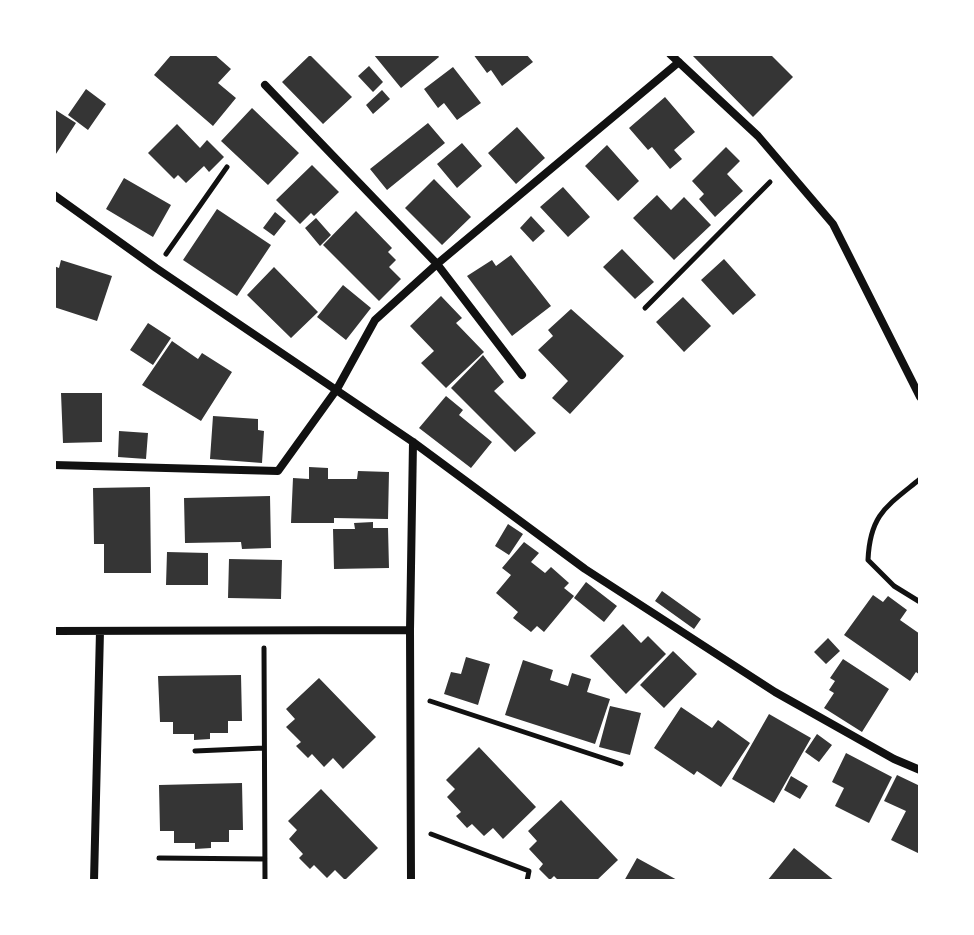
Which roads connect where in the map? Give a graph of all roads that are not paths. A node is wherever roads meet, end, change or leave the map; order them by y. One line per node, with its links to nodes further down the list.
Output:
1 (670, 54): 2 (street)
2 (679, 62): 5 (street); 8 (street)
3 (265, 85): 5 (street)
4 (54, 195): 7 (street)
5 (437, 264): 6 (street); 7 (street)
6 (522, 375)
7 (337, 389): 9 (street); 10 (street)
8 (920, 397)
9 (413, 442): 11 (street); 14 (street)
10 (54, 465)
11 (410, 630): 13 (street); 16 (street)
12 (54, 631): 13 (street)
13 (100, 631): 15 (street)
14 (920, 770)
15 (94, 881)
16 (411, 881)

